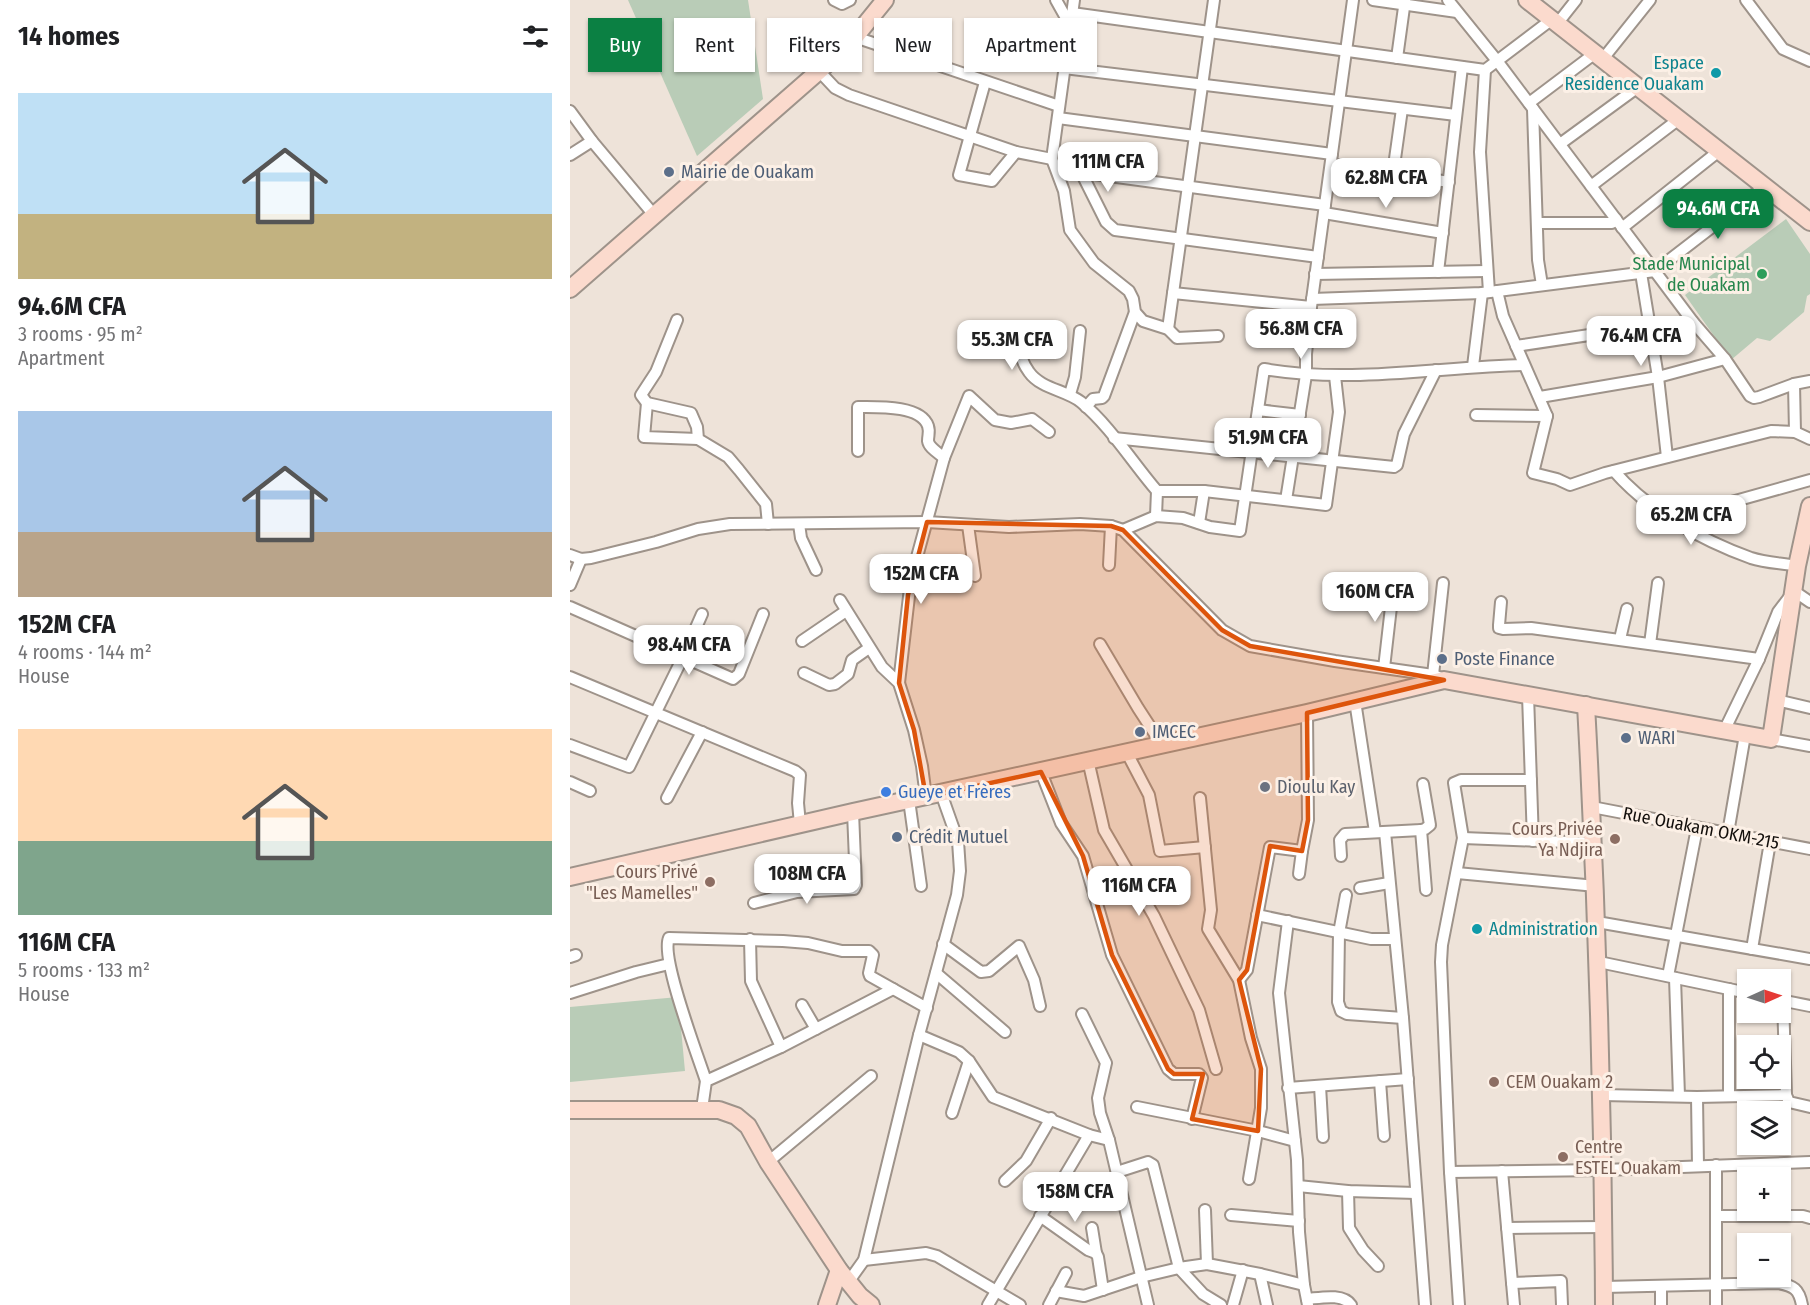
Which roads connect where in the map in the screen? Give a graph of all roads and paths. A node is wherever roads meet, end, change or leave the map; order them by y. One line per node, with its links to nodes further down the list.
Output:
1 (834, 0): 2 (street)
2 (850, 0)
3 (885, 0): 20 (street)
4 (1056, 0): 17 (street)
5 (1074, 0): 16 (street)
6 (1214, 0): 21 (street)
7 (1353, 0): 23 (street)
8 (1373, 0): 14 (street)
9 (1448, 0): 15 (street)
10 (1527, 0): 19 (street)
11 (1576, 0): 19 (street)
12 (1650, 0): 24 (street)
13 (1746, 0): 26 (street)
14 (1405, 2): 15 (street); 25 (street)
15 (1457, 12): 27 (street)
16 (1072, 13): 18 (street); 21 (street)
17 (1066, 18)
18 (1071, 18)
19 (1554, 22): 24 (street); 27 (street)
20 (862, 29)
21 (1210, 32): 23 (street); 35 (street)
22 (862, 40): 34 (street)
23 (1346, 51): 25 (street); 37 (street)
24 (1598, 57): 36 (street); 39 (street)
25 (1397, 58): 28 (street)
26 (1810, 61)
27 (1498, 62): 29 (street); 39 (street)
28 (1462, 67): 29 (street); 42 (street)
29 (1485, 70): 68 (street)
30 (818, 72): 61 (street)
31 (820, 72): 45 (street)
32 (1063, 72): 38 (street)
33 (1097, 72): 35 (street)
34 (985, 82): 38 (street); 45 (street)
35 (1202, 84): 37 (street); 46 (street)
36 (1638, 87): 44 (street); 48 (street)
37 (1339, 101): 40 (street); 52 (street)
38 (1059, 106): 43 (street)
39 (1531, 106): 48 (street); 63 (street)
40 (1402, 109): 42 (street); 55 (street)
41 (570, 111): 47 (street)
42 (1456, 115): 56 (street)
43 (1058, 118): 46 (street); 53 (street)
44 (1679, 119): 49 (street); 57 (street)
45 (970, 136): 50 (street); 50 (street)
46 (1195, 136): 52 (street); 58 (street)
47 (592, 141): 51 (street); 61 (street)
48 (1560, 144): 57 (street)
49 (1719, 151): 59 (street); 64 (street)
50 (1016, 152): 53 (street)
51 (570, 154)
52 (1331, 158): 55 (street); 60 (street)
53 (1054, 164): 54 (street); 78 (street)
54 (1082, 172): 58 (street); 66 (street)
55 (1393, 173): 56 (street)
56 (1449, 182): 65 (street)
57 (1591, 186): 64 (street)
58 (1188, 187): 60 (street); 66 (street)
59 (1764, 187): 62 (street); 69 (street)
60 (1324, 209): 65 (street); 67 (street)
61 (654, 215): 74 (street)
62 (1810, 222)
63 (1537, 223): 64 (street); 73 (street)
64 (1619, 223): 69 (street)
65 (1443, 233): 70 (street)
66 (1180, 239): 67 (street); 76 (street)
67 (1318, 257): 72 (street)
68 (1487, 271): 70 (street); 75 (street)
69 (1655, 271): 71 (street); 80 (street)
70 (1438, 272): 72 (street)
71 (1641, 273): 73 (street); 81 (street)
72 (1316, 274): 77 (street)
73 (1542, 285): 75 (street)
74 (570, 289)
75 (1489, 292): 77 (street); 86 (street); 89 (street)
76 (1173, 293): 77 (street); 82 (street)
77 (1311, 303): 91 (street)
78 (1135, 312): 82 (street); 99 (street)
79 (677, 320): 98 (street)
80 (1693, 322): 81 (street); 87 (street)
81 (1649, 326): 86 (street); 93 (street)
82 (1168, 329): 85 (street)
83 (1080, 331): 96 (street)
84 (1021, 332): 96 (street)
85 (1218, 336)
86 (1516, 346): 88 (street)
87 (1725, 359): 93 (street); 95 (street)
88 (1524, 365): 89 (street); 97 (street)
89 (1473, 366): 90 (street)
90 (1436, 370): 92 (street); 114 (street)
91 (1306, 375): 92 (street); 100 (street); 101 (street)
92 (1335, 376): 114 (street)
93 (1658, 378): 97 (street); 112 (street)
94 (1810, 381): 95 (street)
95 (1794, 384): 105 (street)
96 (1070, 394): 99 (street)
97 (1540, 397): 103 (street)
98 (647, 403): 107 (street); 107 (street)
99 (1086, 407): 106 (street)
100 (1258, 410): 101 (street); 110 (street)
101 (1300, 415): 111 (street)
102 (1476, 415): 103 (street)
103 (1546, 416): 115 (street)
104 (1049, 432): 113 (street)
105 (1795, 432): 108 (street); 112 (street)
106 (1114, 438): 110 (street); 117 (street)
107 (698, 439): 126 (street)
108 (1810, 439)
109 (858, 451): 113 (street)
110 (1252, 453): 111 (street); 119 (street)
111 (1292, 457): 114 (street); 120 (street)
112 (1666, 457): 115 (street)
113 (944, 458): 124 (street)
114 (1332, 461): 120 (street)
115 (1614, 471): 133 (street)
116 (1810, 480): 122 (street)
117 (1157, 491): 118 (street); 123 (street)
118 (1204, 492): 119 (street); 125 (street)
119 (1246, 496): 120 (street); 125 (street)
120 (1286, 500)
121 (1810, 506): 133 (street)
122 (1710, 508)
123 (1156, 516): 125 (street); 130 (street)
124 (927, 522): 127 (street); 128 (street); 160 (street)
125 (1199, 523)
126 (768, 524): 127 (street); 131 (street)
127 (799, 524): 134 (street)
128 (968, 525): 129 (street); 135 (street)
129 (1112, 526): 130 (street); 132 (street)
130 (1123, 530): 156 (street)
131 (575, 557): 139 (street)
132 (1109, 566)
133 (1797, 566): 140 (street)
134 (816, 570)
135 (975, 576)
136 (1394, 581): 156 (street)
137 (1443, 583): 159 (street)
138 (1658, 583): 152 (street)
139 (570, 585)
140 (1794, 591): 143 (street); 155 (street); 162 (street)
141 (840, 600): 146 (street)
142 (1501, 602): 149 (street)
143 (1810, 602)
144 (570, 607): 154 (street)
145 (1628, 609): 149 (street)
146 (846, 611): 150 (street); 153 (street)
147 (702, 614): 154 (street)
148 (763, 614): 154 (street)
149 (1620, 639): 152 (street)
150 (802, 642)
151 (1100, 644): 173 (street)
152 (1650, 644): 155 (street)
153 (869, 648): 157 (street); 160 (street)
154 (683, 657): 166 (street)
155 (1759, 659): 168 (street)
156 (1384, 668): 159 (street)
157 (804, 673)
158 (570, 677): 166 (street)
159 (1439, 677): 161 (street); 163 (street)
160 (899, 683): 182 (street)
161 (1528, 694): 164 (street); 178 (street)
162 (1776, 700): 165 (street); 171 (street)
163 (1355, 701): 167 (street); 190 (street)
164 (1586, 705): 168 (street); 185 (street)
165 (1810, 708)
166 (657, 712): 169 (street); 172 (street)
167 (1307, 713): 173 (street); 198 (street)
168 (1724, 731): 170 (street)
169 (702, 732): 183 (street); 187 (street)
170 (1745, 735): 171 (street); 191 (street)
171 (1771, 739): 174 (street)
172 (570, 745)
173 (1162, 745): 175 (street)
174 (1810, 746)
175 (1126, 753): 176 (street); 196 (street)
176 (1088, 760): 177 (street); 242 (street)
177 (1041, 772): 182 (street); 260 (street)
178 (1531, 780): 192 (street); 193 (street)
179 (570, 782): 181 (street)
180 (1423, 784): 189 (street)
181 (590, 791)
182 (925, 797): 186 (street); 204 (street); 217 (street)
183 (667, 798)
184 (1200, 798): 196 (street)
185 (1592, 807): 188 (street, Rue Ouakam OKM-215); 195 (street)
186 (853, 812): 187 (street); 209 (street)
187 (800, 824): 202 (street)
188 (1697, 828): 191 (street, Rue Ouakam OKM-215); 214 (street)
189 (1421, 830): 190 (street); 207 (street)
190 (1380, 832): 199 (street); 203 (street)
191 (1728, 833): 194 (street, Rue Ouakam OKM-215)
192 (1463, 838): 193 (street); 200 (street)
193 (1533, 841): 195 (street)
194 (1770, 842): 197 (street, Rue Ouakam OKM-215); 218 (street)
195 (1594, 843): 205 (street)
196 (1206, 847): 224 (street)
197 (1810, 849)
198 (1302, 851): 201 (street); 210 (street)
199 (1341, 856)
200 (1457, 873): 205 (street); 274 (street)
201 (1299, 874)
202 (570, 877)
203 (1389, 883): 206 (street); 216 (street)
204 (921, 886)
205 (1596, 886): 212 (street)
206 (1360, 888)
207 (1426, 890)
208 (1346, 895): 213 (street)
209 (754, 903)
210 (1257, 915): 211 (street); 224 (street)
211 (1288, 921): 213 (street); 248 (street)
212 (1597, 922): 214 (street); 220 (street)
213 (1340, 933): 216 (street); 235 (street)
214 (1676, 936): 218 (street); 223 (street)
215 (750, 939): 221 (street); 225 (street); 240 (street)
216 (1395, 939): 235 (street)
217 (943, 944): 222 (street); 231 (street)
218 (1752, 949): 219 (street)
219 (1810, 959)
220 (1599, 962): 223 (street); 249 (street)
221 (669, 964): 228 (street); 245 (street)
222 (936, 973): 233 (street); 238 (street)
223 (1672, 977): 226 (street); 251 (street)
224 (1239, 980): 261 (street)
225 (893, 989): 233 (street); 237 (street)
226 (1729, 989): 227 (street); 252 (street)
227 (1737, 991)
228 (570, 993)
229 (1791, 1002): 232 (street)
230 (802, 1005): 237 (street)
231 (1040, 1006)
232 (1810, 1006)
233 (927, 1008): 239 (street)
234 (1082, 1014): 265 (street)
235 (1403, 1018): 244 (street)
236 (1783, 1023): 250 (street)
237 (816, 1029): 240 (street)
238 (1005, 1032)
239 (919, 1035): 241 (street); 290 (street)
240 (781, 1047): 245 (street)
241 (969, 1061): 258 (street); 259 (street)
242 (1216, 1070)
243 (871, 1076): 267 (street)
244 (1408, 1079): 246 (street); 279 (street)
245 (706, 1081): 256 (street)
246 (1380, 1081): 247 (street); 263 (street)
247 (1320, 1086): 248 (street); 264 (street)
248 (1288, 1088): 266 (street)
249 (1602, 1095): 251 (street); 271 (street)
250 (1786, 1095): 252 (street); 255 (street)
251 (1679, 1096): 253 (street)
252 (1729, 1096): 253 (street)
253 (1696, 1097): 269 (street)
254 (1137, 1107): 260 (street)
255 (1810, 1107)
256 (702, 1109): 257 (street); 267 (street)
257 (570, 1110)
258 (952, 1113)
259 (1051, 1118): 262 (street); 276 (street)
260 (1192, 1119): 261 (street)
261 (1258, 1131): 266 (street); 275 (street)
262 (1089, 1135): 265 (street); 282 (street)
263 (1384, 1136)
264 (1323, 1137)
265 (1109, 1140): 273 (street)
266 (1295, 1141): 277 (street)
267 (768, 1162): 297 (street)
268 (1810, 1162): 270 (street)
269 (1698, 1166): 270 (street); 271 (street)
270 (1716, 1166): 283 (street)
271 (1604, 1170): 272 (street); 286 (street)
272 (1502, 1171): 274 (street); 288 (street)
273 (1117, 1172): 293 (street); 298 (street)
274 (1450, 1172): 319 (street)
275 (1249, 1179)
276 (1005, 1180)
277 (1298, 1186): 278 (street); 285 (street)
278 (1348, 1191): 279 (street); 292 (street)
279 (1416, 1193): 318 (street)
280 (1205, 1210): 291 (street)
281 (1231, 1215): 285 (street)
282 (1040, 1216): 289 (street); 304 (street)
283 (1716, 1216): 284 (street); 301 (street)
284 (1810, 1218)
285 (1299, 1221): 300 (street)
286 (1604, 1227): 288 (street); 303 (street)
287 (1092, 1228): 289 (street)
288 (1507, 1228): 299 (street)
289 (1096, 1253): 305 (street)
290 (864, 1260): 297 (street); 304 (street)
291 (1208, 1264): 293 (street); 294 (street)
292 (1378, 1266)
293 (1179, 1268): 298 (street); 314 (street)
294 (1243, 1270): 296 (street); 315 (street)
295 (1066, 1273): 306 (street)
296 (1260, 1274): 300 (street); 316 (street)
297 (844, 1275): 308 (street); 309 (street)
298 (1141, 1277): 305 (street); 313 (street)
299 (1512, 1283): 320 (street); 321 (street)
300 (1304, 1285): 307 (street)
301 (1716, 1285): 302 (street); 324 (street); 325 (street)
302 (1661, 1286): 303 (street); 323 (street)
303 (1604, 1287): 322 (street)
304 (997, 1290): 310 (street); 311 (street)
305 (1103, 1290): 306 (street)
306 (1056, 1292): 312 (street)
307 (1307, 1302): 317 (street)
308 (828, 1305)
309 (871, 1305)
310 (988, 1305)
311 (1020, 1305)
312 (1049, 1305)
313 (1148, 1305)
314 (1221, 1305)
315 (1233, 1305)
316 (1267, 1305)
317 (1351, 1305)
318 (1425, 1305)
319 (1459, 1305)
320 (1514, 1305)
321 (1562, 1305)
322 (1604, 1305)
323 (1661, 1305)
324 (1716, 1305)
325 (1802, 1305)

